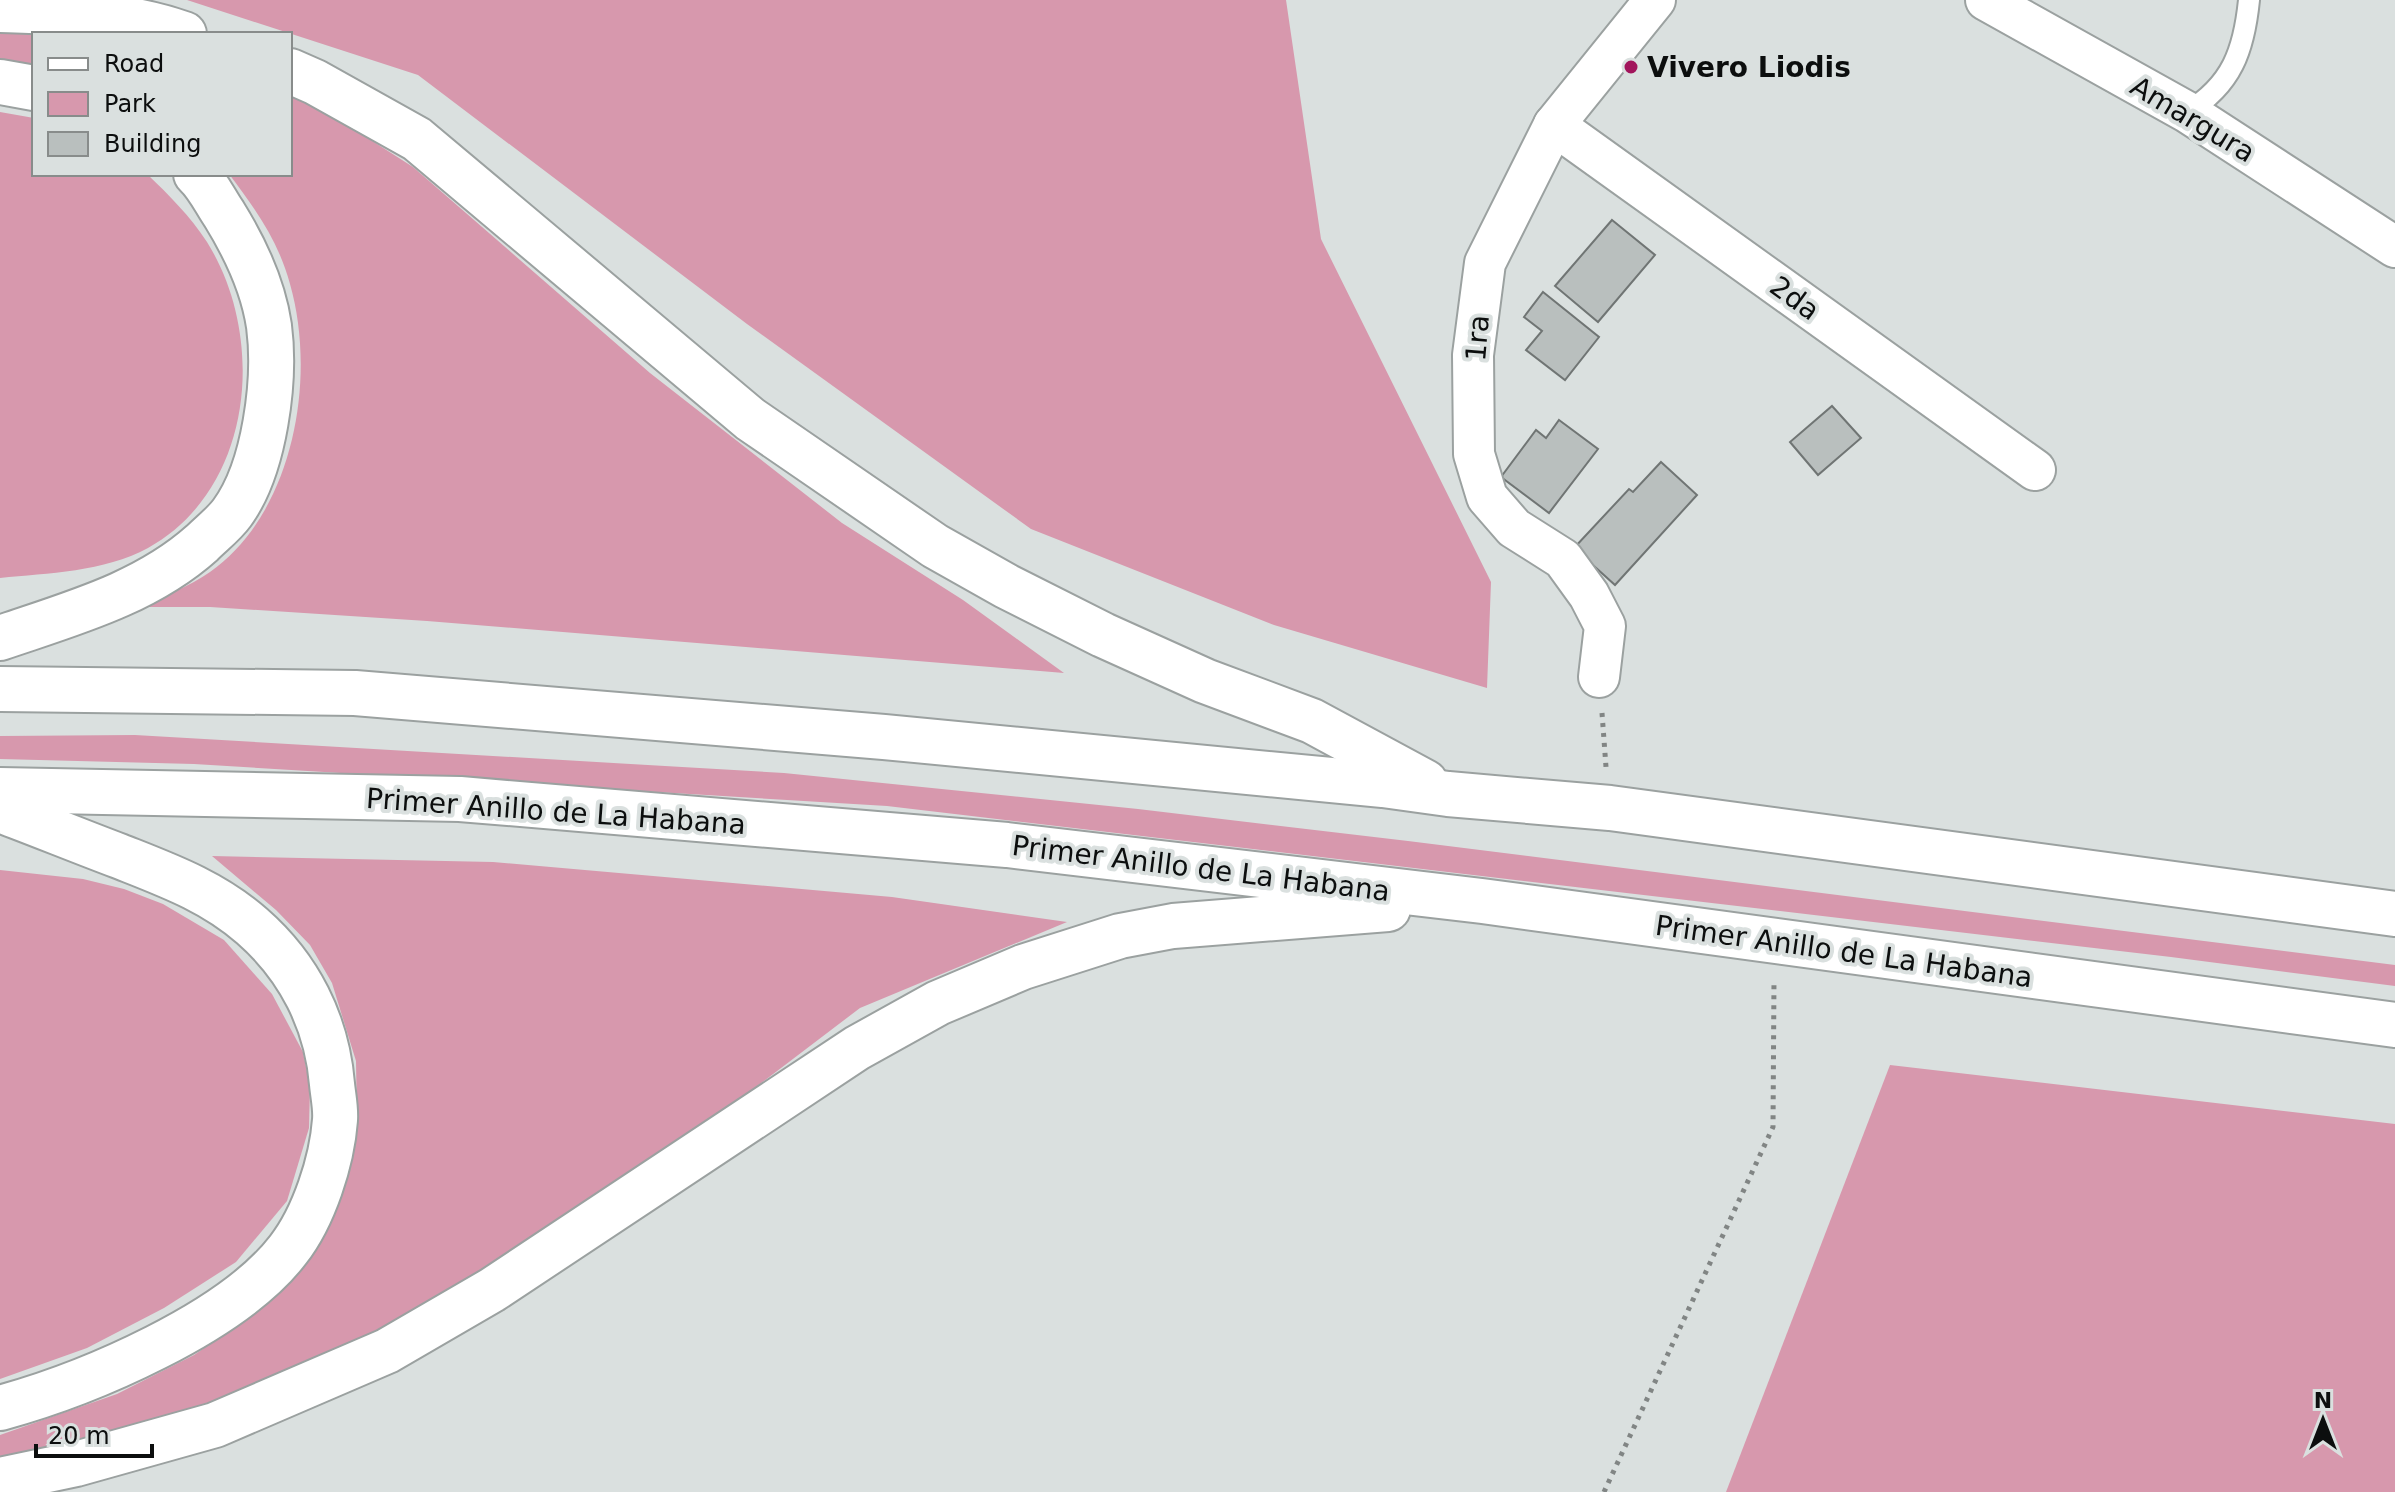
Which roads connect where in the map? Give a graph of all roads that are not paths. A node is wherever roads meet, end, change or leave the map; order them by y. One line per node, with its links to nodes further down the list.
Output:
1 (1655, 0): 10 (street, 1ra)
2 (1986, 0): 9 (street, Amargura)
3 (2249, 0): 9 (lane)
4 (0, 10): 5 (highway)
5 (178, 32)
6 (292, 72): 18 (highway)
7 (0, 82): 8 (highway)
8 (32, 88)
9 (2187, 112): 12 (street, Amargura)
10 (1554, 125): 13 (street, 2da); 15 (street, 1ra)
11 (197, 176): 14 (highway)
12 (2395, 247)
13 (2035, 470)
14 (0, 638)
15 (1599, 677)
16 (0, 689): 18 (highway)
17 (0, 790): 20 (highway, Primer Anillo de La Habana)
18 (1448, 794): 21 (highway)
19 (0, 810): 23 (highway)
20 (1482, 901): 22 (highway, Primer Anillo de La Habana); 24 (highway)
21 (2395, 914)
22 (2395, 1025)
23 (0, 1408)
24 (0, 1480)

